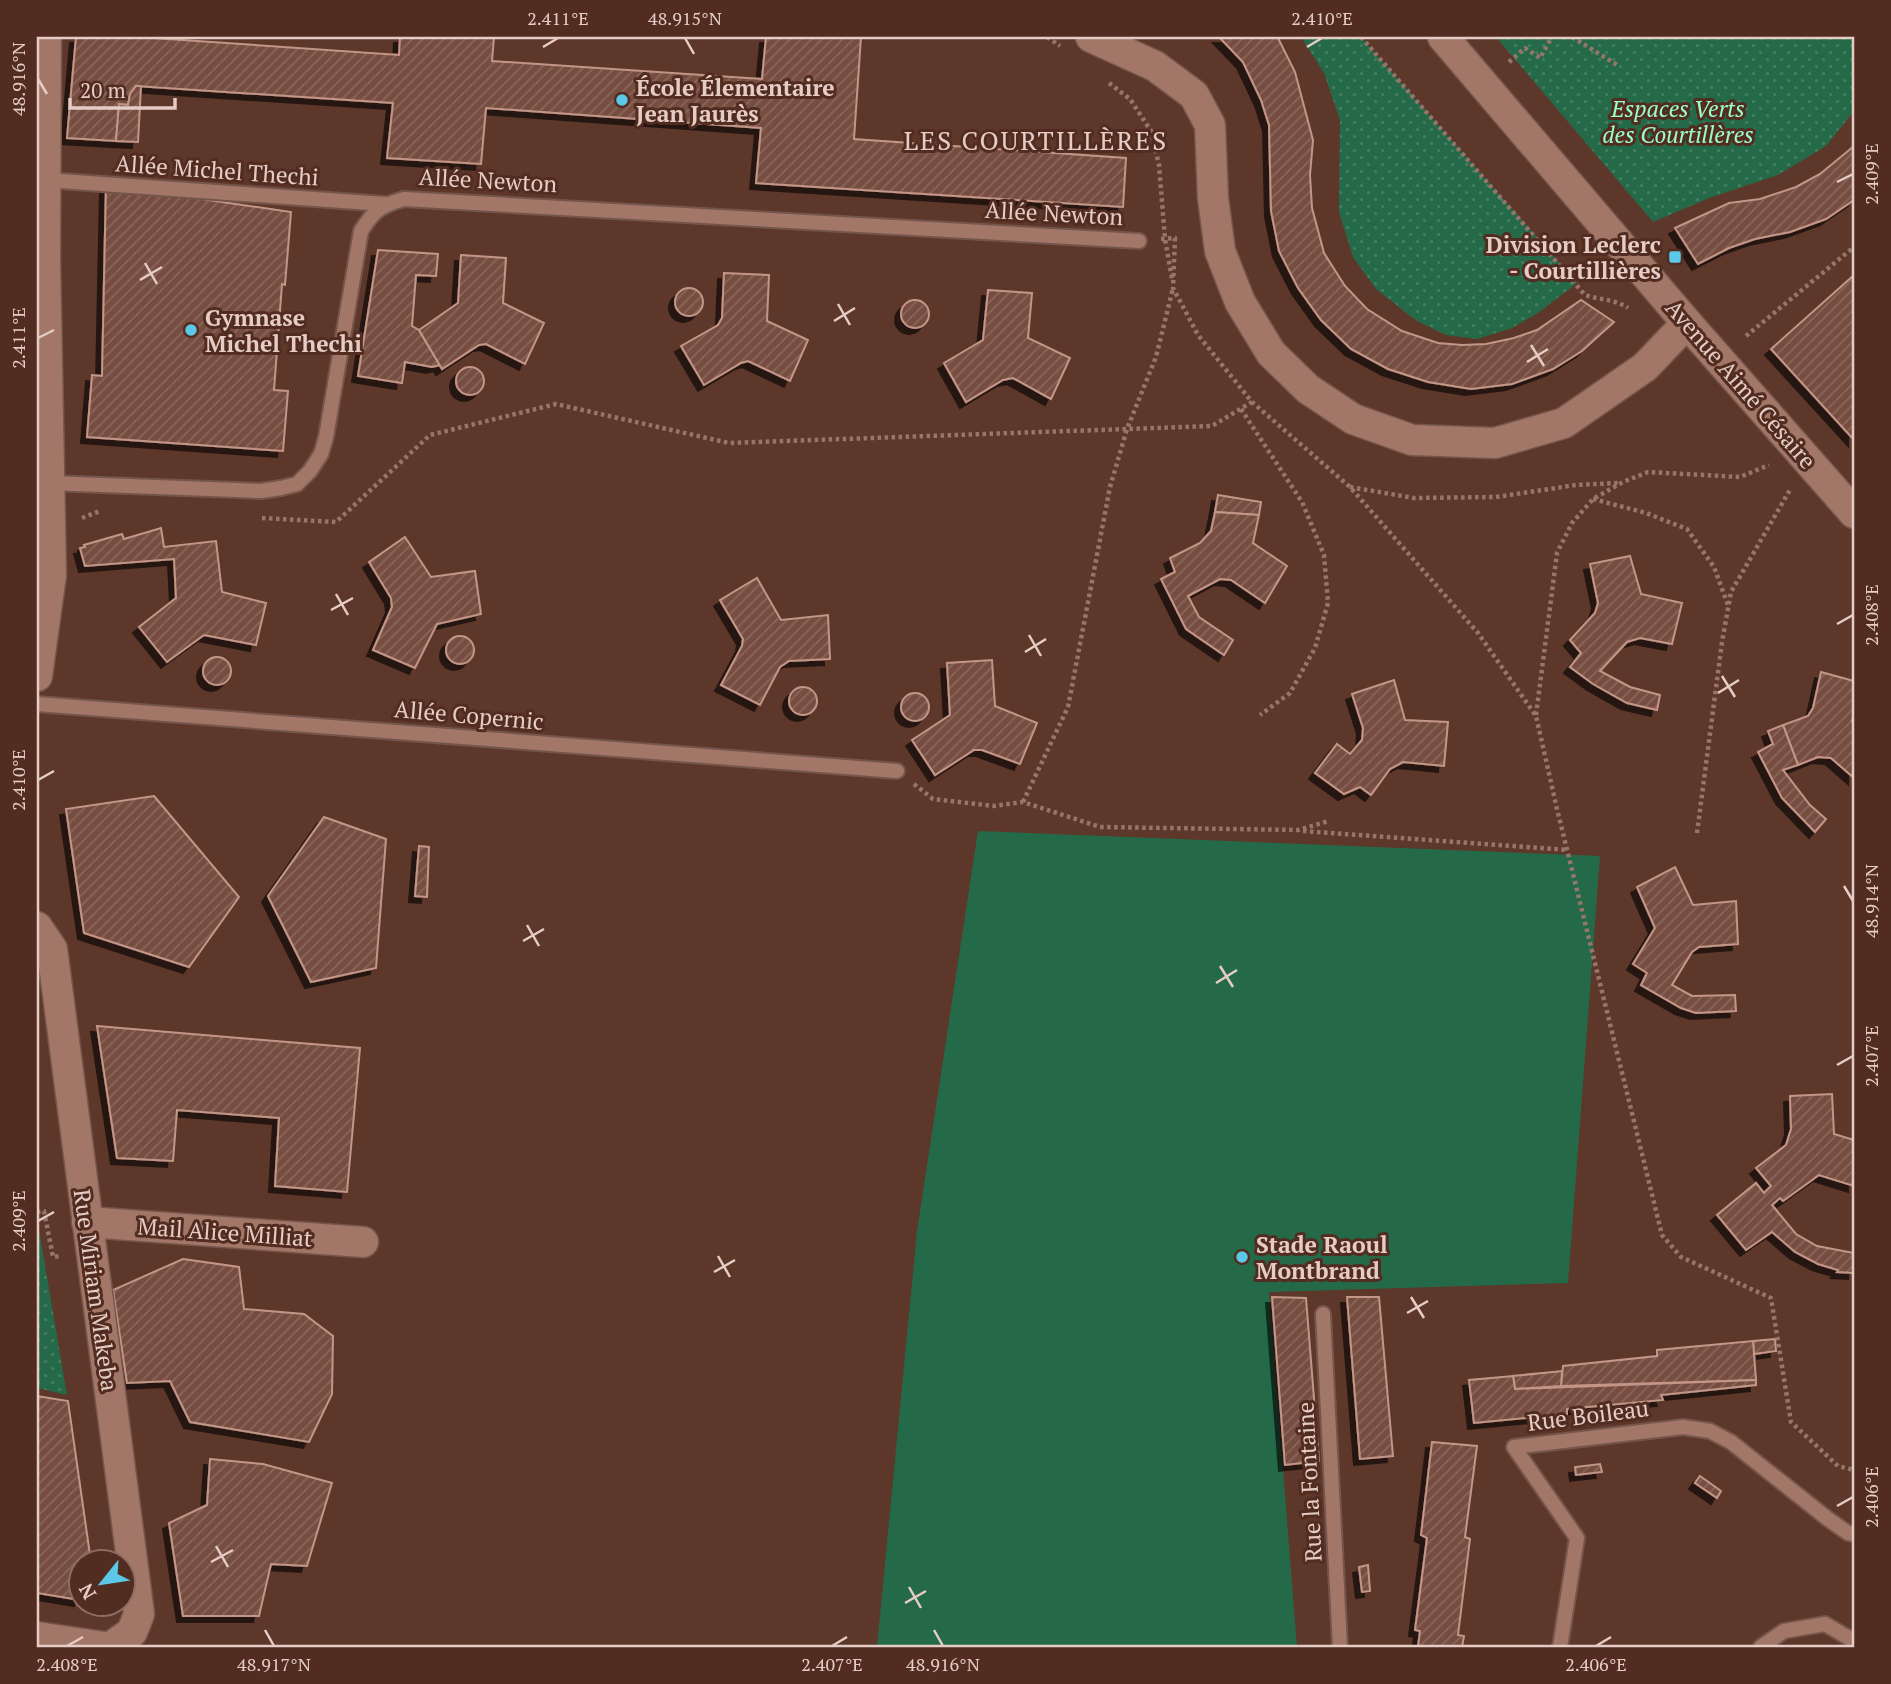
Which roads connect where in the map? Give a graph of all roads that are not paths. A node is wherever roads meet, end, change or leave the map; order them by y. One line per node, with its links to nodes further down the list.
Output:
1 (46, 37): 4 (street)
2 (1443, 37): 7 (street, Avenue Aimé Césaire)
3 (1080, 45): 7 (street)
4 (46, 180): 5 (lane, Allée Michel Thechi); 9 (street)
5 (385, 204): 6 (lane, Allée Newton); 9 (lane)
6 (1139, 241)
7 (1687, 323): 8 (street, Avenue Aimé Césaire)
8 (1808, 480): 10 (street, Avenue Aimé Césaire); 11 (street, Avenue Aimé Césaire)
9 (49, 483): 12 (street)
10 (1854, 493)
11 (1854, 513)
12 (44, 575): 13 (street)
13 (37, 676)
14 (37, 704): 15 (lane, Allée Copernic)
15 (897, 772)
16 (37, 927): 17 (street, Rue Miriam Makeba)
17 (87, 1222): 18 (street, Mail Alice Milliat); 23 (street, Rue Miriam Makeba)
18 (363, 1242)
19 (1323, 1314): 25 (lane, Rue la Fontaine)
20 (1854, 1534): 26 (lane, Rue Boileau)
21 (37, 1637): 24 (street)
22 (1854, 1641): 27 (lane)
23 (129, 1642)
24 (104, 1647)
25 (1340, 1647)
26 (1560, 1647)
27 (1761, 1647)

